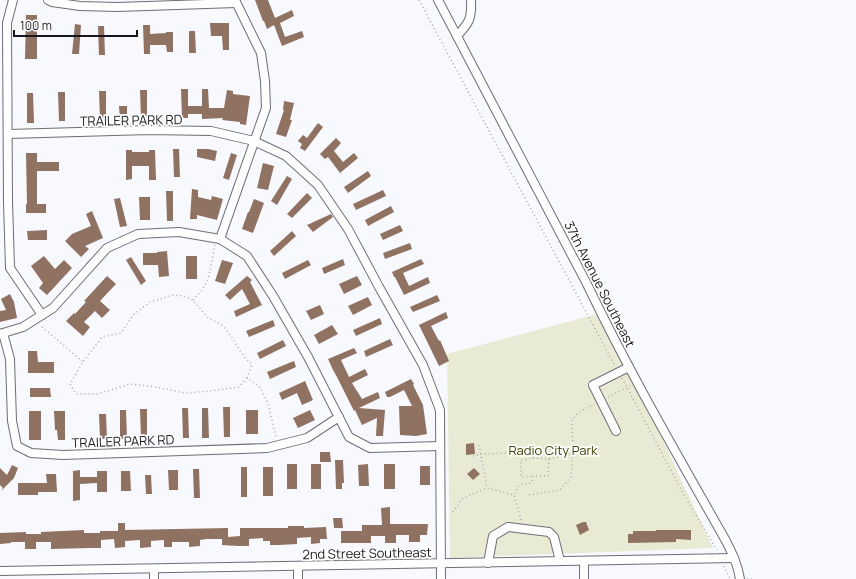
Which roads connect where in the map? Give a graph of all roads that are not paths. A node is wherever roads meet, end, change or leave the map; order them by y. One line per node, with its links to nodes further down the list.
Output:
1 (13, 0): 7 (street)
2 (48, 0): 5 (street)
3 (438, 0): 6 (street, 37th Avenue Southeast)
4 (471, 0): 6 (street)
5 (236, 1): 8 (street)
6 (457, 36): 12 (street, 37th Avenue Southeast)
7 (8, 134): 8 (street, TRAILER PARK RD); 10 (street)
8 (254, 141): 9 (street); 15 (street, TRAILER PARK RD)
9 (217, 242): 10 (street, TRAILER PARK RD); 13 (street, TRAILER PARK RD)
10 (42, 315): 11 (street, TRAILER PARK RD)
11 (2, 333): 13 (street, TRAILER PARK RD)
12 (629, 367): 14 (street); 16 (street, 37th Avenue Southeast)
13 (339, 417): 15 (street, TRAILER PARK RD)
14 (616, 431)
15 (440, 446): 20 (street, TRAILER PARK RD)
16 (734, 558): 18 (street, 2nd Street Southeast); 28 (street, 37th Avenue Southeast)
17 (560, 561): 18 (street, 2nd Street Southeast); 19 (street, 2nd Street Southeast); 19 (street)
18 (584, 561): 27 (street)
19 (488, 563): 20 (street, 2nd Street Southeast)
20 (441, 564): 21 (street, 2nd Street Southeast); 26 (street, TRAILER PARK RD)
21 (298, 566): 22 (street, 2nd Street Southeast); 25 (street)
22 (154, 569): 23 (street, 2nd Street Southeast); 24 (street)
23 (0, 572)
24 (154, 579)
25 (298, 579)
26 (441, 579)
27 (584, 579)
28 (740, 579)

